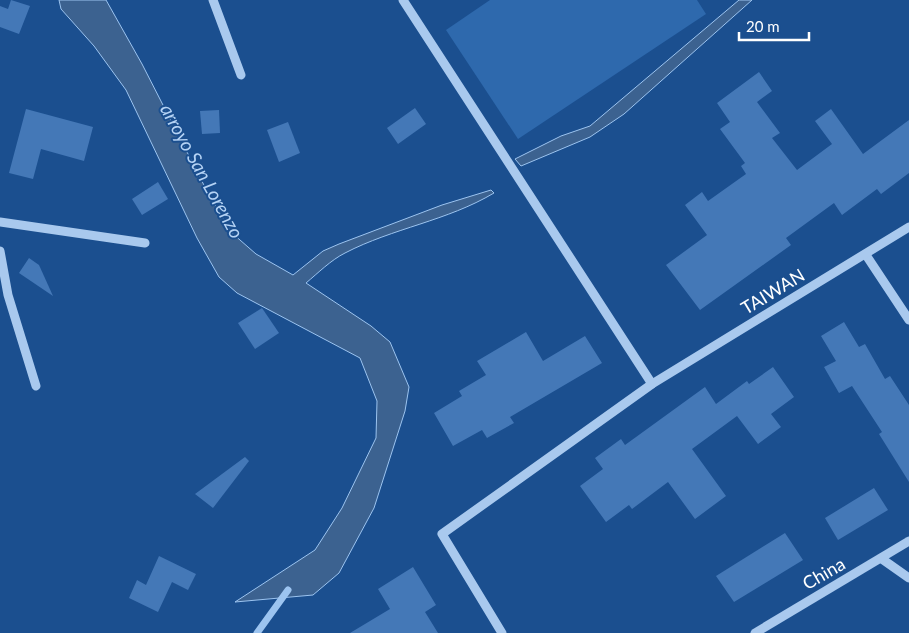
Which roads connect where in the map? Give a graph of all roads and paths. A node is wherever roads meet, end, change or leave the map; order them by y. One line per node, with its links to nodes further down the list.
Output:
1 (213, 0): 3 (street)
2 (403, 0): 10 (street)
3 (241, 75)
4 (0, 222): 6 (street)
5 (909, 227): 8 (street, TAIWAN)
6 (145, 243)
7 (0, 251): 11 (street)
8 (866, 255): 9 (street); 10 (street, TAIWAN)
9 (909, 320)
10 (652, 384): 15 (street, TAIWAN)
11 (36, 386)
12 (909, 541): 13 (street, China)
13 (882, 559): 14 (street); 16 (street, China)
14 (909, 578)
15 (502, 633)
16 (755, 633)

